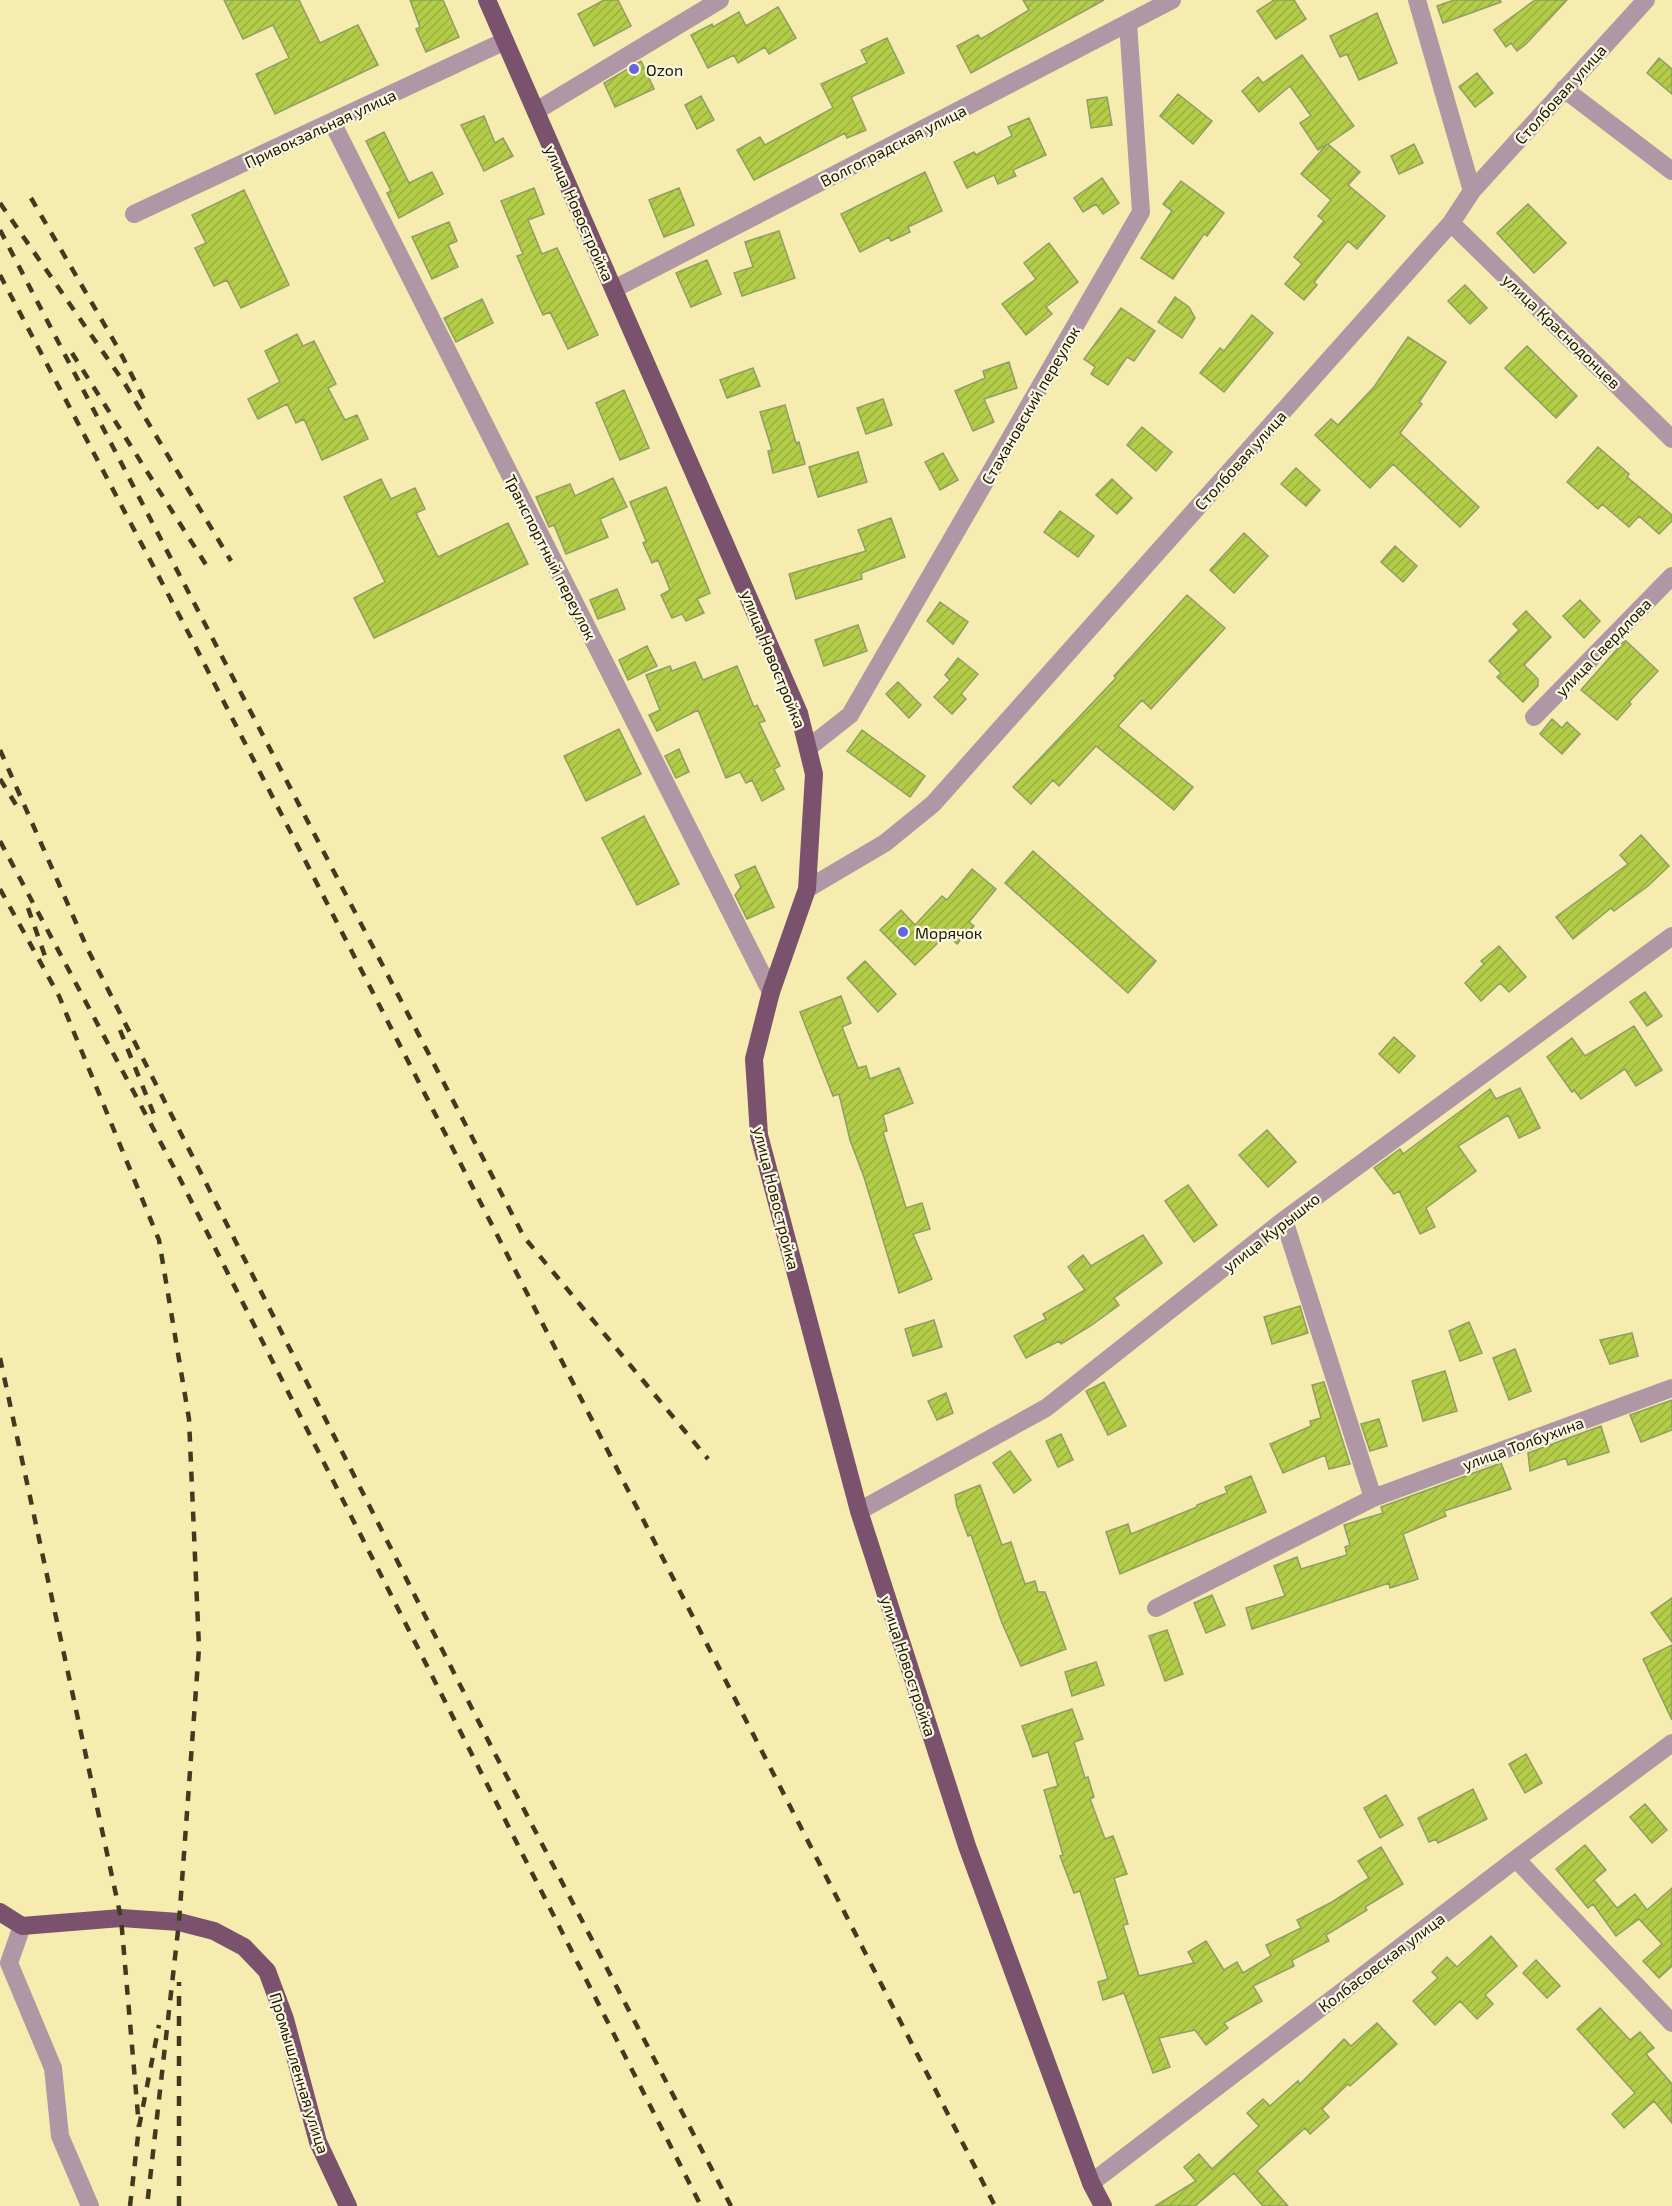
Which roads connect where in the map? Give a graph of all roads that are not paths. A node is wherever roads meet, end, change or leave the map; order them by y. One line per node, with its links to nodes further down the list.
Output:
1 (487, 0): 7 (main road, улица Новостройка)
2 (720, 0): 9 (street)
3 (1172, 0): 6 (street, Волгоградская улица)
4 (1417, 0): 12 (street)
5 (1646, 0): 8 (street, Столбовая улица)
6 (1128, 23): 15 (street, Волгоградская улица); 19 (street, Стахановский переулок)
7 (505, 41): 9 (main road, улица Новостройка); 10 (street, Привокзальная улица)
8 (1564, 89): 11 (street); 12 (street, Столбовая улица)
9 (536, 111): 15 (main road, улица Новостройка)
10 (332, 122): 13 (street, Привокзальная улица); 22 (street, Транспортный переулок)
11 (1672, 171)
12 (1472, 191): 14 (street, Столбовая улица)
13 (134, 214)
14 (1451, 223): 16 (street, улица Краснодонцев); 20 (street, Столбовая улица)
15 (614, 289): 19 (main road, улица Новостройка)
16 (1672, 439)
17 (1672, 576): 18 (street, улица Свердлова)
18 (1534, 717)
19 (808, 747): 20 (main road, улица Новостройка)
20 (807, 889): 22 (main road, улица Новостройка)
21 (1672, 936): 23 (street, улица Курышко)
22 (771, 992): 26 (main road, улица Новостройка)
23 (1284, 1220): 25 (street); 26 (street, улица Курышко)
24 (1672, 1388): 25 (street, улица Толбухина)
25 (1373, 1498): 27 (street, улица Толбухина)
26 (859, 1511): 33 (main road, улица Новостройка)
27 (1156, 1608)
28 (1672, 1743): 29 (street, Колбасовская улица)
29 (1516, 1859): 32 (street); 33 (street, Колбасовская улица)
30 (0, 1912): 31 (main road)
31 (22, 1926): 34 (street); 35 (main road, Промышленная улица)
32 (1672, 2023)
33 (1091, 2183): 36 (main road, улица Новостройка)
34 (90, 2206)
35 (348, 2206)
36 (1103, 2206)

